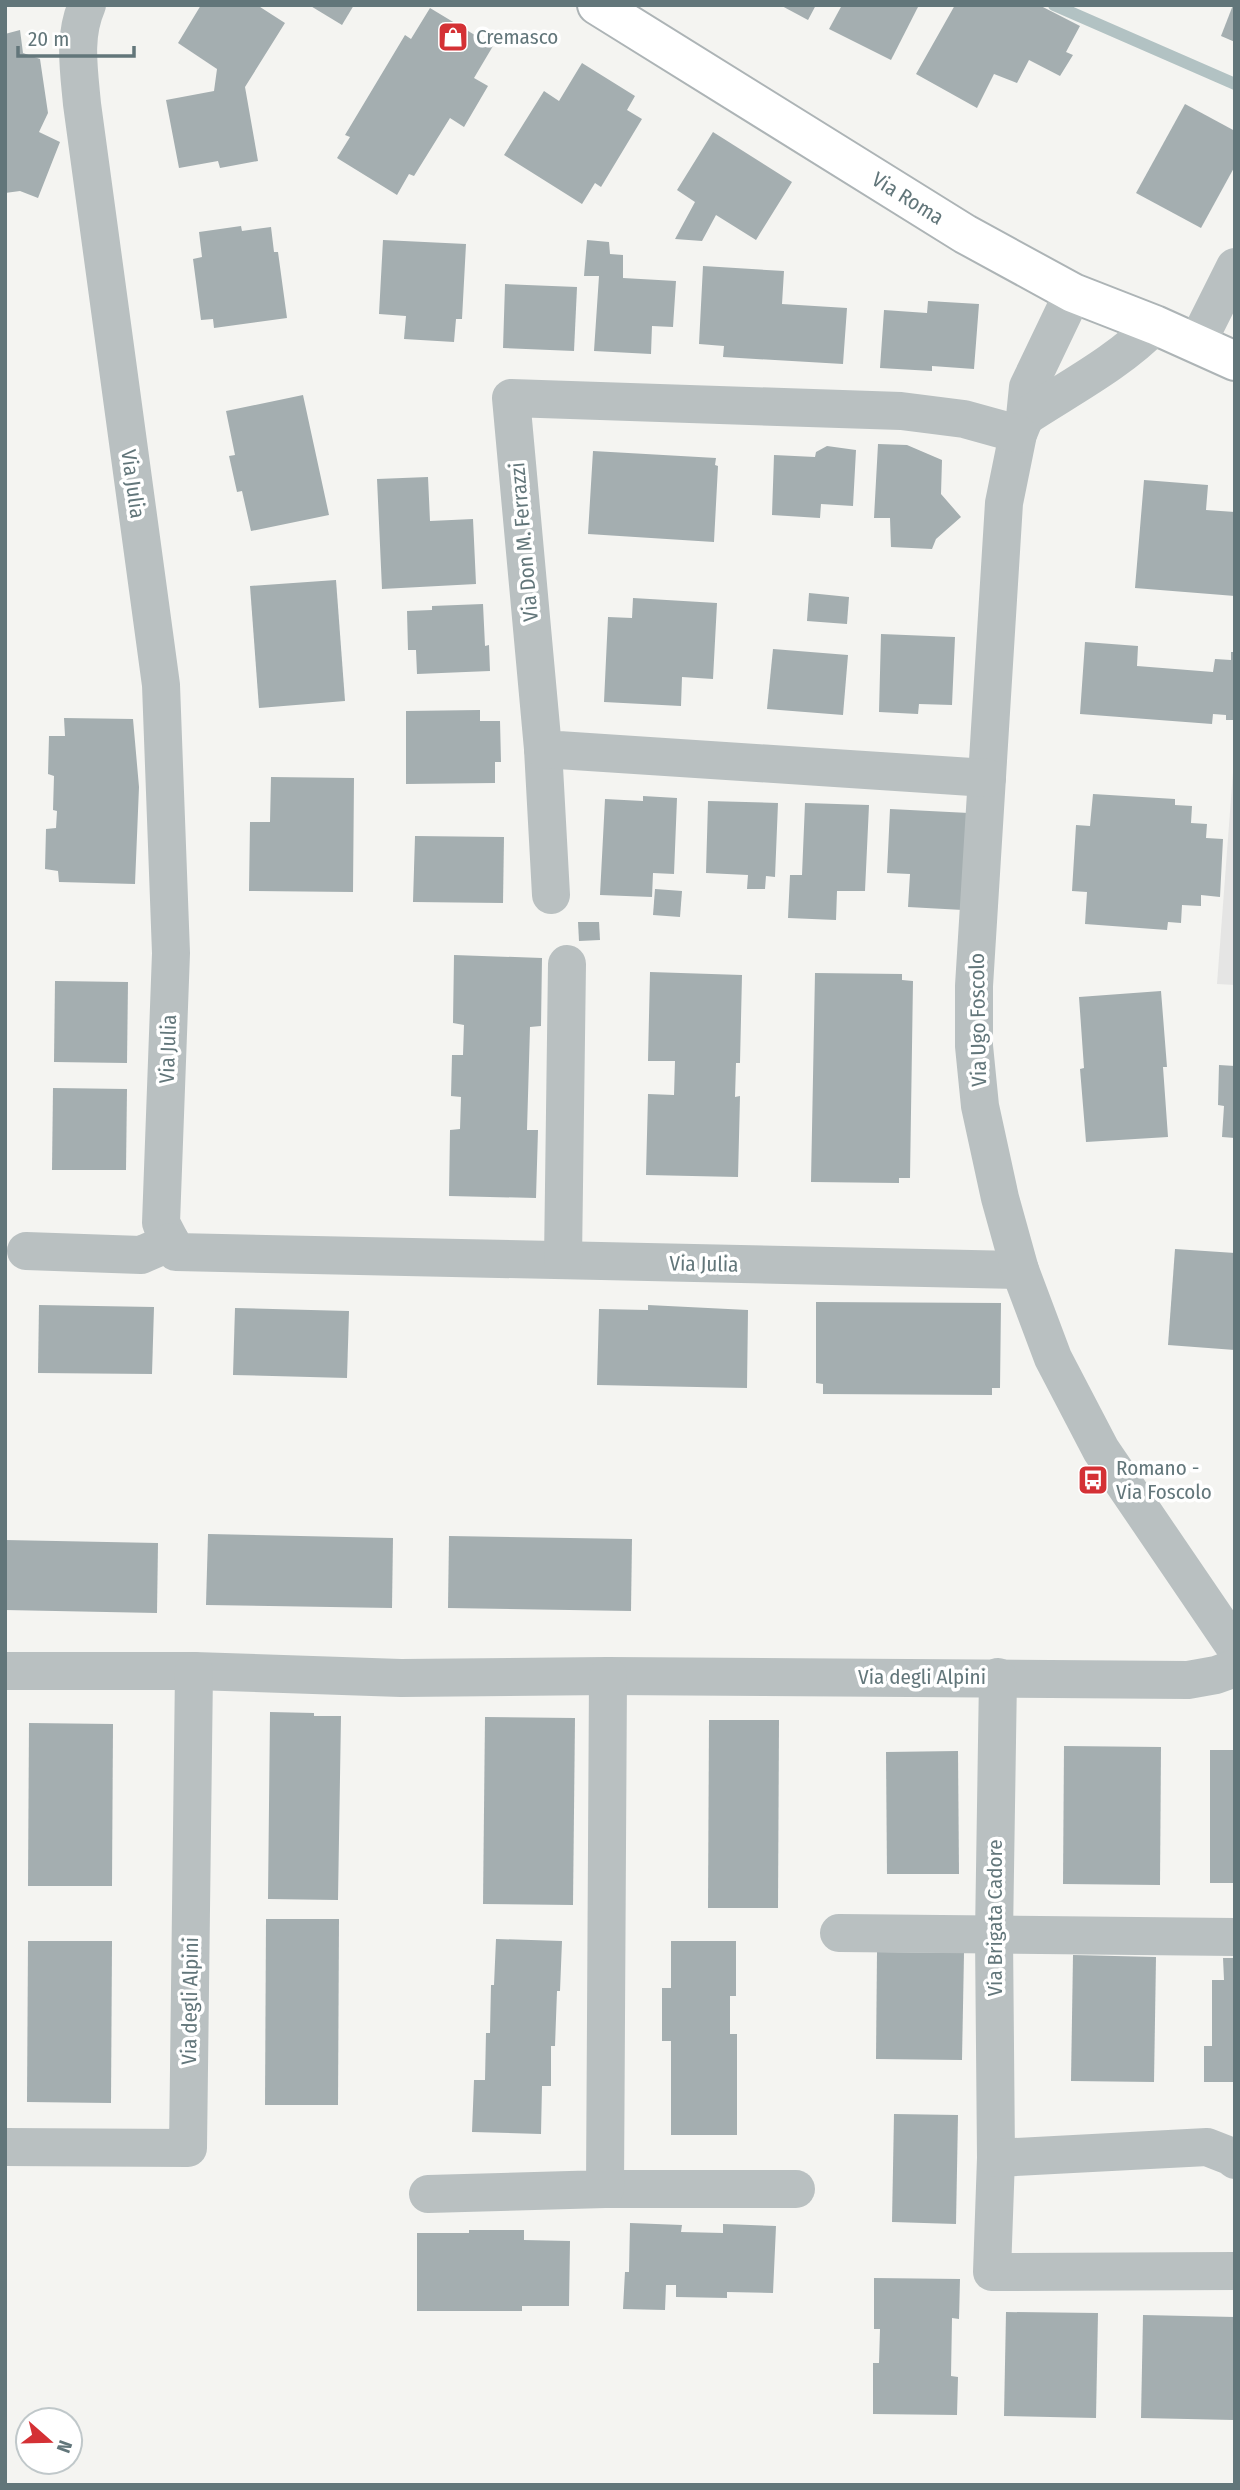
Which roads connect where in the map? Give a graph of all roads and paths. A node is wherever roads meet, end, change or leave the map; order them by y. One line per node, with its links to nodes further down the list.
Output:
1 (87, 5): 13 (street, Via Julia)
2 (597, 5): 4 (main road, Via Roma)
3 (1235, 267): 6 (street)
4 (1073, 293): 5 (main road, Via Roma); 8 (street, Via Ugo Foscolo)
5 (1154, 325): 6 (main road, Via Roma); 8 (street)
6 (1197, 343): 7 (main road, Via Roma)
7 (1235, 361)
8 (1021, 425): 9 (street, Via Don M. Ferrazzi); 10 (street, Via Ugo Foscolo)
9 (543, 749): 10 (street); 11 (street)
10 (987, 778): 16 (street, Via Ugo Foscolo)
11 (551, 895)
12 (567, 964): 15 (street)
13 (171, 1242): 14 (street); 15 (street, Via Julia)
14 (26, 1251)
15 (562, 1260): 16 (street, Via Julia)
16 (1020, 1270): 17 (street, Via Ugo Foscolo)
17 (1230, 1631)
18 (1235, 1668): 22 (street, Via degli Alpini)
19 (5, 1671): 20 (street, Via degli Alpini)
20 (194, 1671): 21 (street, Via degli Alpini); 26 (street, Via degli Alpini)
21 (608, 1676): 22 (street, Via degli Alpini); 29 (street)
22 (998, 1677): 24 (street, Via Brigata Cadore)
23 (839, 1933): 24 (street)
24 (994, 1935): 25 (street); 27 (street, Via Brigata Cadore)
25 (1235, 1937)
26 (5, 2147)
27 (996, 2158): 28 (street); 32 (street, Via Brigata Cadore)
28 (1235, 2160)
29 (605, 2189): 30 (street); 31 (street)
30 (796, 2189)
31 (428, 2194)
32 (1235, 2271)

